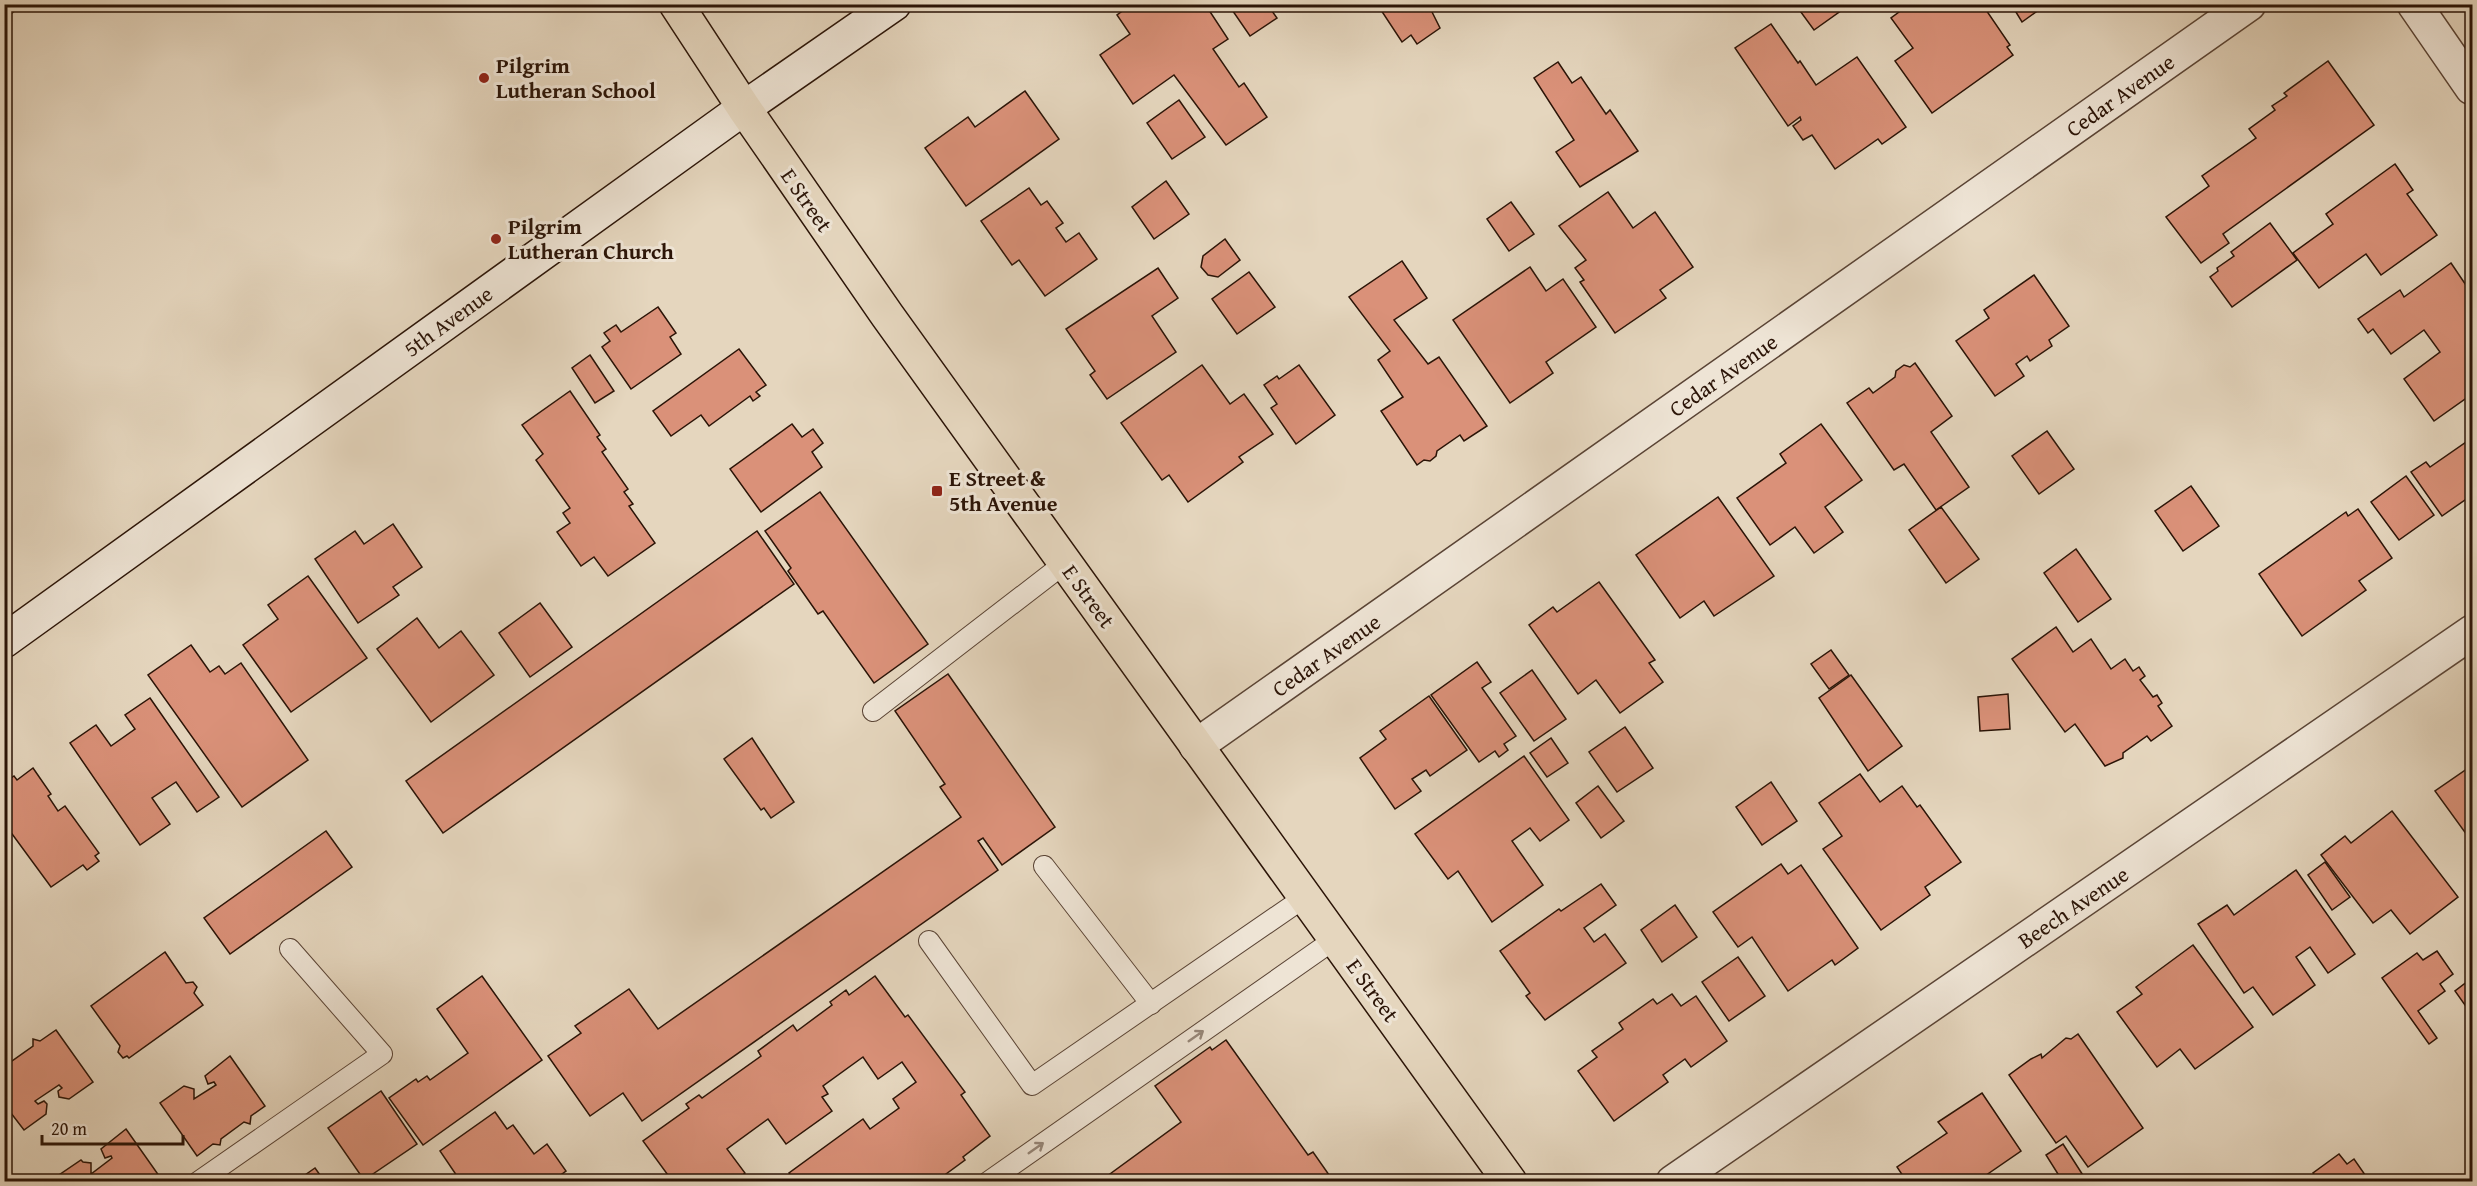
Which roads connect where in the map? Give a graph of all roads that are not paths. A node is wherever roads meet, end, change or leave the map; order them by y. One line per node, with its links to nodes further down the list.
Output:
1 (676, 4): 6 (main road, E Street)
2 (894, 4): 6 (street, 5th Avenue)
3 (2249, 4): 11 (street, Cedar Avenue)
4 (2414, 4): 5 (street)
5 (2472, 88)
6 (744, 108): 7 (main road, E Street); 9 (street, 5th Avenue)
7 (1065, 564): 10 (lane); 11 (main road, E Street)
8 (2472, 632): 21 (street, Beech Avenue)
9 (4, 641)
10 (873, 711)
11 (1196, 746): 13 (main road, E Street)
12 (1044, 866): 17 (lane)
13 (1305, 897): 14 (main road, E Street); 17 (lane)
14 (1335, 939): 19 (lane, one-way to 14); 20 (main road, E Street)
15 (929, 942): 17 (lane)
16 (290, 949): 18 (lane)
17 (1151, 1004)
18 (198, 1182)
19 (988, 1182)
20 (1510, 1182)
21 (1673, 1182)

